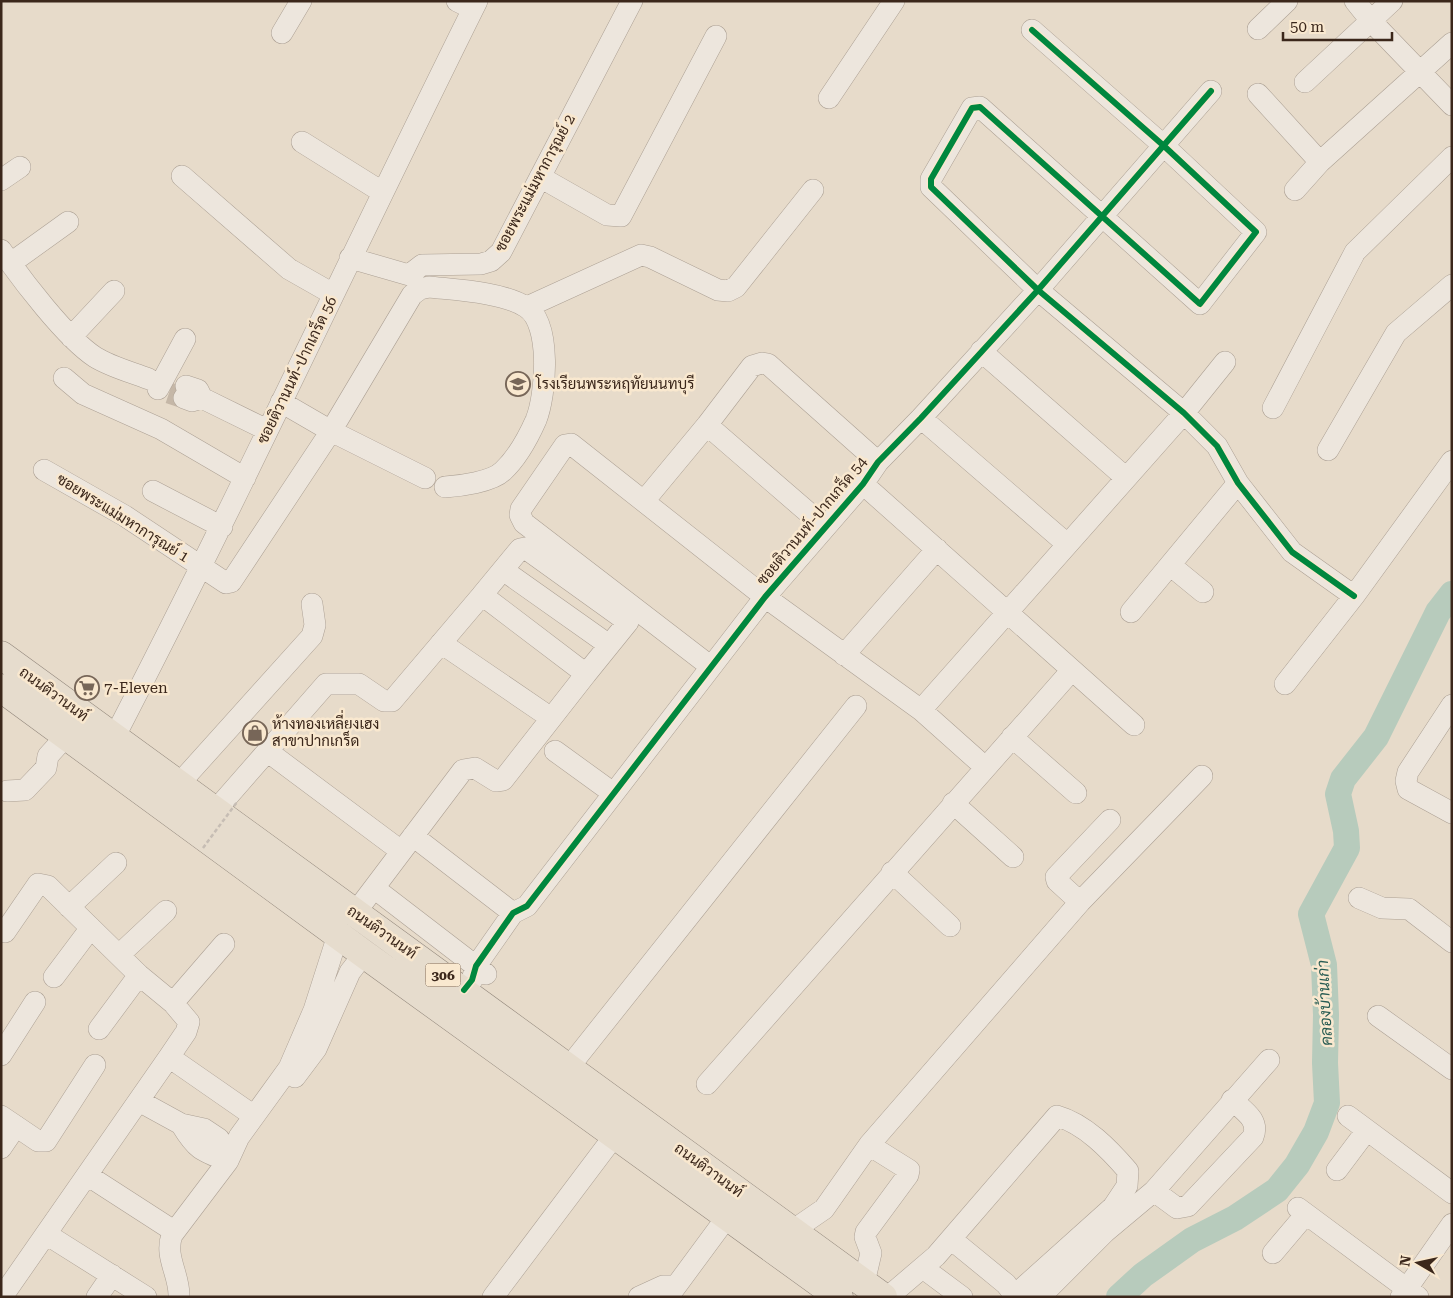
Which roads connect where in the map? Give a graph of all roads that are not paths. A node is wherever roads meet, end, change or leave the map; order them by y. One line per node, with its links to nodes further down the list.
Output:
1 (301, 1): 11 (street)
2 (632, 1): 26 (street, ซอยพระแม่มหาการุณย์ 2)
3 (894, 1): 18 (street)
4 (1355, 1): 8 (street)
5 (1392, 1): 8 (street)
6 (469, 4): 30 (street, ซอยติวานนท์-ปากเกร็ด 56)
7 (1275, 5): 9 (street)
8 (1371, 21): 14 (street); 15 (street)
9 (1258, 29)
10 (1032, 30): 21 (street)
11 (282, 33)
12 (716, 36): 26 (street)
13 (1452, 43): 14 (street)
14 (1421, 72): 19 (street); 23 (street)
15 (1305, 82)
16 (1211, 92): 21 (street, ซอยติวานนท์-ปากเกร็ด 54)
17 (1258, 94): 23 (street)
18 (829, 98)
19 (1452, 105)
20 (302, 142): 30 (street)
21 (1164, 146): 31 (street, ซอยติวานนท์-ปากเกร็ด 54); 31 (street)
22 (1452, 157): 47 (street)
23 (1320, 162): 29 (street)
24 (20, 167): 27 (street)
25 (182, 176): 38 (street)
26 (540, 177): 34 (street, ซอยพระแม่มหาการุณย์ 2)
27 (1, 180)
28 (813, 190): 39 (street)
29 (1295, 190)
30 (382, 192): 34 (street, ซอยติวานนท์-ปากเกร็ด 56)
31 (1103, 218): 36 (street, ซอยติวานนท์-ปากเกร็ด 54); 36 (street)
32 (68, 222): 33 (street)
33 (6, 257): 40 (street)
34 (350, 258): 38 (street, ซอยติวานนท์-ปากเกร็ด 56)
35 (1452, 284): 53 (street)
36 (1038, 290): 42 (street, ซอยติวานนท์-ปากเกร็ด 54); 48 (street)
37 (114, 291): 40 (street)
38 (333, 294): 46 (street, ซอยติวานนท์-ปากเกร็ด 56)
39 (527, 307): 52 (street); 62 (street)
40 (71, 337): 45 (street)
41 (185, 339): 45 (street)
42 (981, 351): 49 (street, ซอยติวานนท์-ปากเกร็ด 54); 57 (street)
43 (1225, 362): 48 (street)
44 (64, 378): 58 (street)
45 (173, 388): 51 (street)
46 (281, 402): 51 (street, ซอยติวานนท์-ปากเกร็ด 56); 52 (street)
47 (1273, 408)
48 (1184, 413): 57 (street); 61 (street)
49 (921, 418): 54 (street, ซอยติวานนท์-ปากเกร็ด 54); 67 (street)
50 (707, 425): 54 (street); 64 (street); 66 (street)
51 (267, 430): 58 (street, ซอยติวานนท์-ปากเกร็ด 56)
52 (331, 431): 59 (street); 70 (street, ซอยพระแม่มหาการุณย์ 1)
53 (1328, 450)
54 (878, 462): 60 (street, ซอยติวานนท์-ปากเกร็ด 54)
55 (1452, 462): 74 (street)
56 (44, 470): 70 (street, ซอยพระแม่มหาการุณย์ 1)
57 (1124, 477): 67 (street)
58 (245, 478): 65 (street, ซอยติวานนท์-ปากเกร็ด 56)
59 (425, 478)
60 (863, 484): 66 (street, ซอยติวานนท์-ปากเกร็ด 54); 68 (street)
61 (1238, 484): 69 (street); 74 (street)
62 (445, 487)
63 (154, 490): 65 (street)
64 (644, 501): 75 (street); 83 (street)
65 (222, 527): 70 (street, ซอยติวานนท์-ปากเกร็ด 56)
66 (825, 527): 75 (street, ซอยติวานนท์-ปากเกร็ด 54)
67 (1066, 544): 77 (street)
68 (937, 549): 77 (street); 81 (street)
69 (1170, 565): 72 (street); 78 (street)
70 (202, 567): 95 (street, ซอยติวานนท์-ปากเกร็ด 56)
71 (503, 570): 73 (street); 80 (street); 80 (street)
72 (1203, 592)
73 (482, 595): 79 (street); 85 (street)
74 (1354, 596): 86 (street)
75 (765, 597): 81 (street); 83 (street, ซอยติวานนท์-ปากเกร็ด 54)
76 (312, 604): 100 (street)
77 (1007, 612): 84 (street); 90 (street)
78 (1130, 612)
79 (441, 643): 91 (street); 96 (street)
80 (609, 646): 85 (street)
81 (844, 654): 90 (street)
82 (1, 655): 95 (main road, ถนนติวานนท์ / 306)
83 (710, 666): 101 (street, ซอยติวานนท์-ปากเกร็ด 54)
84 (1072, 670): 92 (street); 94 (street)
85 (586, 674): 91 (street)
86 (1285, 684)
87 (1, 688): 93 (main road, ถนนติวานนท์ / 306)
88 (1452, 705): 106 (street)
89 (856, 706): 138 (street)
90 (921, 710): 98 (street)
91 (551, 718): 108 (street)
92 (1134, 725)
93 (66, 736): 103 (street); 122 (main road, ถนนติวานนท์ / 306)
94 (1012, 737): 98 (street); 102 (street)
95 (114, 738): 100 (main road, ถนนติวานนท์ / 306)
96 (267, 751): 105 (street); 108 (street)
97 (555, 751): 101 (street)
98 (985, 766): 104 (street)
99 (1202, 776): 114 (street)
100 (178, 785): 105 (main road, ถนนติวานนท์ / 306)
101 (613, 793): 116 (street, ซอยติวานนท์-ปากเกร็ด 54)
102 (1076, 793)
103 (4, 794)
104 (953, 803): 109 (street); 111 (street)
105 (226, 806): 118 (main road, ถนนติวานนท์ / 306)
106 (1452, 813)
107 (1110, 820): 114 (street)
108 (407, 844): 112 (street); 116 (street)
109 (1012, 857)
110 (116, 863): 115 (street)
111 (892, 872): 119 (street); 140 (street)
112 (374, 888): 118 (street); 129 (street)
113 (1359, 898): 123 (street)
114 (1080, 902): 150 (street)
115 (69, 907): 120 (street); 121 (street)
116 (520, 909): 129 (street, ซอยติวานนท์-ปากเกร็ด 54)
117 (166, 911): 126 (street)
118 (355, 913): 129 (main road, ถนนติวานนท์ / 306)
119 (950, 926)
120 (90, 928): 126 (street); 128 (street)
121 (5, 932)
122 (338, 935): 125 (main road, ถนนติวานนท์ / 306); 141 (street)
123 (1452, 942)
124 (224, 944): 131 (street)
125 (364, 954): 141 (street); 149 (main road, ถนนติวานนท์ / 306)
126 (119, 955): 127 (street)
127 (139, 974): 131 (street); 133 (street)
128 (54, 977)
129 (475, 977): 138 (main road, ถนนติวานนท์ / 306)
130 (35, 1002): 134 (street)
131 (173, 1003): 135 (street)
132 (1378, 1016): 139 (street)
133 (99, 1029)
134 (1, 1055)
135 (169, 1058): 143 (street); 145 (street)
136 (1269, 1060): 142 (street)
137 (95, 1065): 147 (street)
138 (569, 1067): 144 (main road, ถนนติวานนท์ / 306)
139 (1452, 1069)
140 (707, 1084)
141 (275, 1087): 145 (street)
142 (1232, 1100): 155 (street); 155 (street)
143 (139, 1101): 152 (street); 154 (street)
144 (632, 1114): 149 (main road); 160 (main road, ถนนติวานนท์ / 306)
145 (254, 1116): 152 (street)
146 (1348, 1116): 148 (street)
147 (9, 1121): 151 (street)
148 (1367, 1130): 153 (street); 156 (street)
149 (615, 1135): 157 (main road, ถนนติวานนท์ / 306); 174 (street)
150 (869, 1145): 160 (street); 166 (street)
151 (1, 1148)
152 (228, 1161): 173 (street)
153 (1337, 1170)
154 (87, 1175): 159 (street); 161 (street)
155 (1154, 1191): 179 (street)
156 (1452, 1193)
157 (727, 1217): 167 (street); 176 (main road, ถนนติวานนท์ / 306)
158 (1452, 1224): 168 (street)
159 (166, 1226)
160 (792, 1231): 166 (main road, ถนนติวานนท์ / 306)
161 (46, 1234): 165 (street); 170 (street)
162 (951, 1239): 164 (street); 169 (street); 169 (street)
163 (1273, 1253): 168 (street)
164 (923, 1268): 177 (street); 178 (street)
165 (112, 1275): 171 (street); 172 (street)
166 (874, 1290)
167 (672, 1292): 175 (street)
168 (1408, 1294)
169 (1015, 1296)
170 (2, 1297)
171 (97, 1297)
172 (146, 1297)
173 (179, 1297)
174 (493, 1297)
175 (639, 1297)
176 (838, 1297)
177 (888, 1297)
178 (962, 1297)
179 (1040, 1297)

